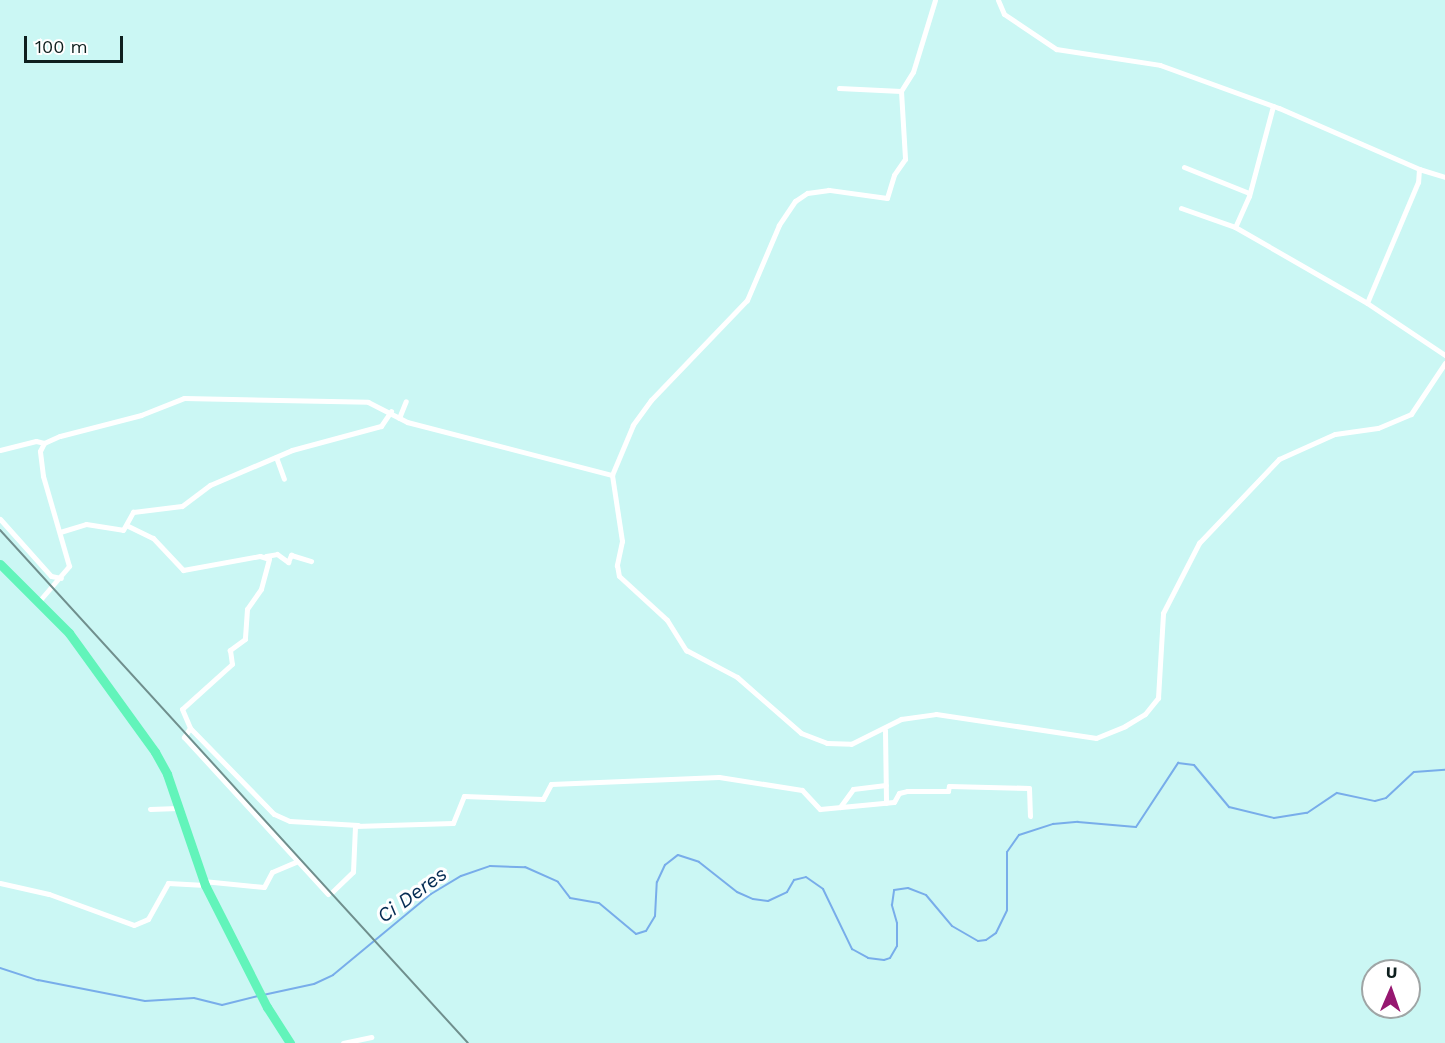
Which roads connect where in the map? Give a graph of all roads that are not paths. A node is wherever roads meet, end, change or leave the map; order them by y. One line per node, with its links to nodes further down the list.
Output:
1 (935, 0): 4 (street)
2 (998, 0): 5 (street)
3 (839, 88): 4 (street)
4 (901, 92): 21 (street)
5 (1273, 106): 7 (street); 9 (street)
6 (1184, 167): 9 (street)
7 (1419, 169): 8 (street); 12 (street)
8 (1445, 177)
9 (1250, 193): 11 (street)
10 (1181, 208): 11 (street)
11 (1235, 227): 12 (street)
12 (1367, 303): 13 (street)
13 (1445, 355)
14 (1445, 363): 32 (street)
15 (406, 401): 17 (street)
16 (391, 411): 17 (street); 18 (street); 20 (street)
17 (399, 418): 21 (street)
18 (44, 443): 19 (street); 25 (street)
19 (0, 450)
20 (276, 457): 22 (street); 24 (street)
21 (612, 475): 32 (street)
22 (284, 479)
23 (0, 519): 29 (street)
24 (128, 526): 25 (street); 26 (street)
25 (60, 532): 29 (street)
26 (266, 556): 27 (street); 31 (street)
27 (311, 561)
28 (0, 564): 30 (highway)
29 (61, 578): 30 (street)
30 (40, 600): 36 (highway)
31 (190, 728): 39 (street); 40 (street)
32 (885, 729): 33 (street)
33 (886, 786): 34 (street); 35 (street)
34 (886, 803): 35 (street); 38 (street)
35 (840, 807): 39 (street)
36 (179, 808): 37 (street); 42 (highway)
37 (150, 810)
38 (1030, 816)
39 (359, 825): 40 (street)
40 (296, 862): 42 (street)
41 (0, 883): 42 (street)
42 (204, 883): 44 (highway)
43 (372, 1037): 45 (street)
44 (290, 1043)
45 (344, 1043)

